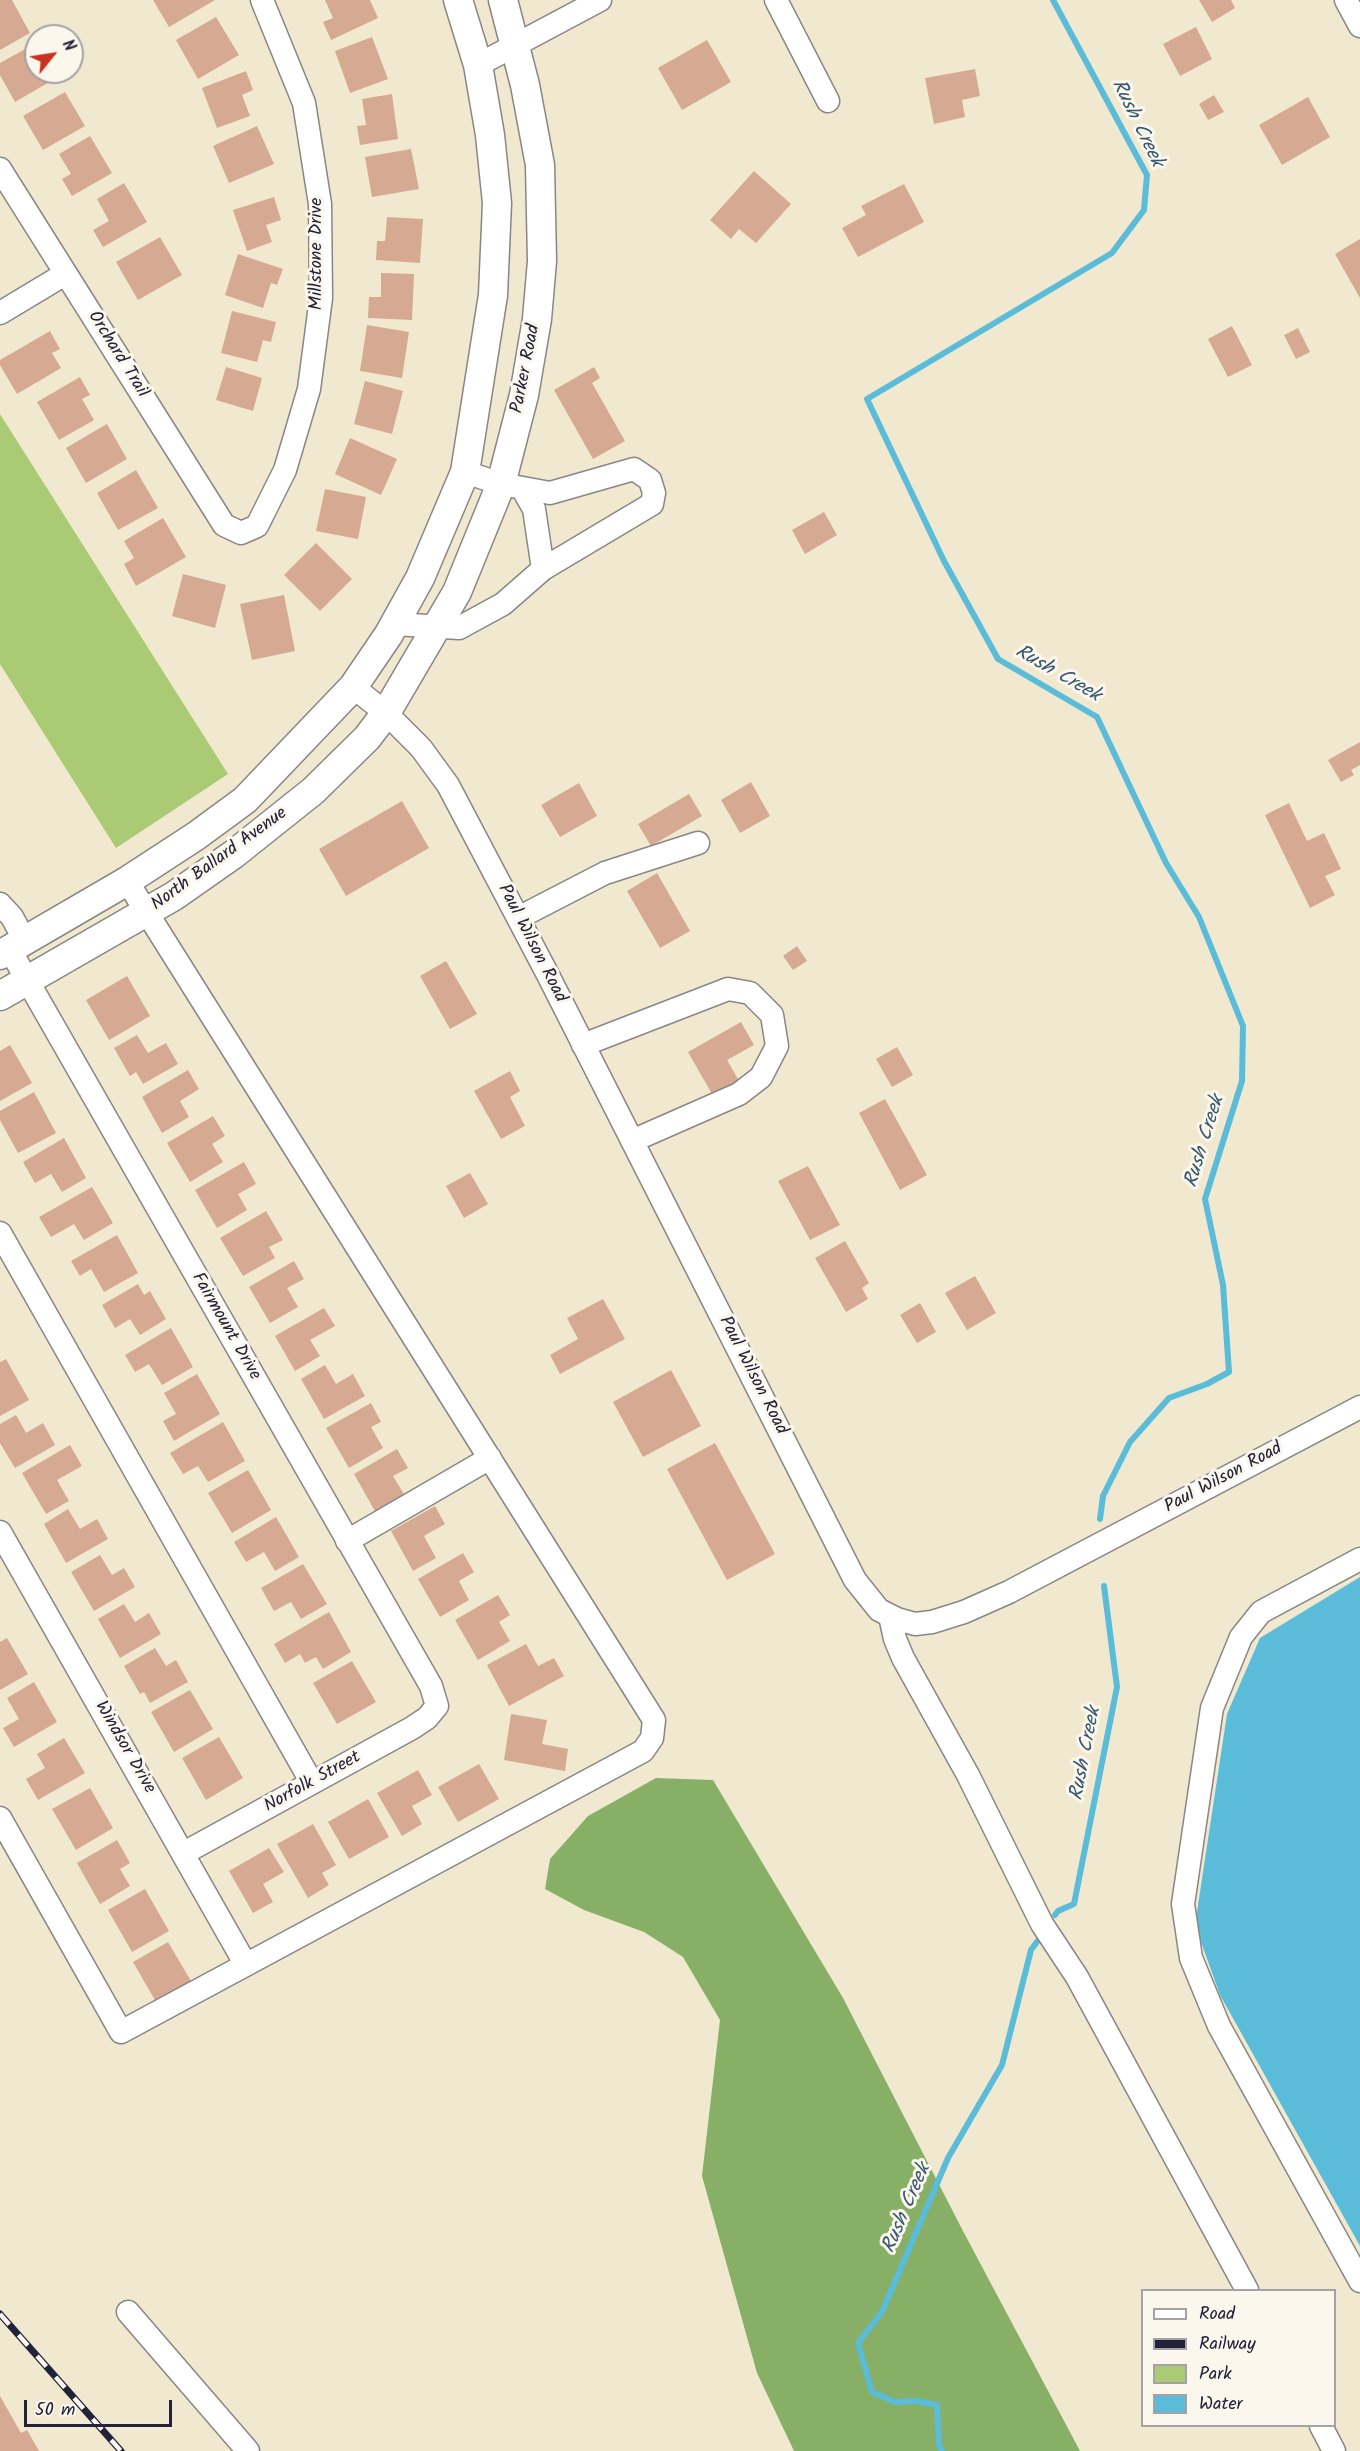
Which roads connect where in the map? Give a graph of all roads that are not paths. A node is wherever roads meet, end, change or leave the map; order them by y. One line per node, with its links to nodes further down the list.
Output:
1 (262, 0): 16 (street, Millstone Drive)
2 (458, 0): 9 (main road)
3 (503, 0): 8 (main road, Parker Road)
4 (600, 0): 8 (street)
5 (776, 0): 10 (street)
6 (1346, 0): 7 (street)
7 (1360, 26)
8 (516, 44): 9 (street); 15 (main road, Parker Road)
9 (478, 65): 14 (main road)
10 (828, 101)
11 (0, 169): 12 (street, Orchard Trail)
12 (65, 274): 13 (street); 16 (street, Orchard Trail)
13 (0, 313)
14 (465, 472): 15 (street); 18 (main road)
15 (512, 486): 17 (street); 17 (street); 19 (main road, Parker Road)
16 (241, 533)
17 (543, 569): 19 (street)
18 (395, 624): 19 (street); 20 (main road)
19 (437, 628): 21 (main road, Parker Road)
20 (353, 687): 21 (street, Paul Wilson Road); 23 (main road, North Ballard Avenue)
21 (386, 713): 25 (main road, North Ballard Avenue); 26 (street, Paul Wilson Road)
22 (698, 843): 26 (street)
23 (127, 881): 25 (street); 27 (main road, North Ballard Avenue)
24 (0, 904): 27 (street, Fairmount Drive)
25 (147, 913): 28 (main road, North Ballard Avenue); 34 (street)
26 (518, 918): 30 (street, Paul Wilson Road)
27 (12, 949): 28 (street, Fairmount Drive)
28 (28, 981): 29 (main road, North Ballard Avenue); 36 (street, Fairmount Drive)
29 (0, 996)
30 (583, 1046): 31 (street, Paul Wilson Road); 31 (street)
31 (632, 1141): 38 (street, Paul Wilson Road)
32 (0, 1233): 40 (street)
33 (1360, 1407): 38 (street, Paul Wilson Road)
34 (490, 1458): 36 (street); 43 (street)
35 (0, 1532): 42 (street, Windsor Drive)
36 (347, 1541): 39 (street, Fairmount Drive)
37 (1360, 1559): 44 (street)
38 (890, 1616): 45 (street)
39 (437, 1706): 40 (street, Norfolk Street)
40 (312, 1783): 42 (street, Norfolk Street)
41 (0, 1818): 43 (street)
42 (184, 1853): 43 (street, Windsor Drive)
43 (246, 1965)
44 (1360, 2281)
45 (1246, 2289)
46 (128, 2312): 48 (street)
47 (1322, 2427): 49 (street)
48 (248, 2451)
49 (1334, 2451)

